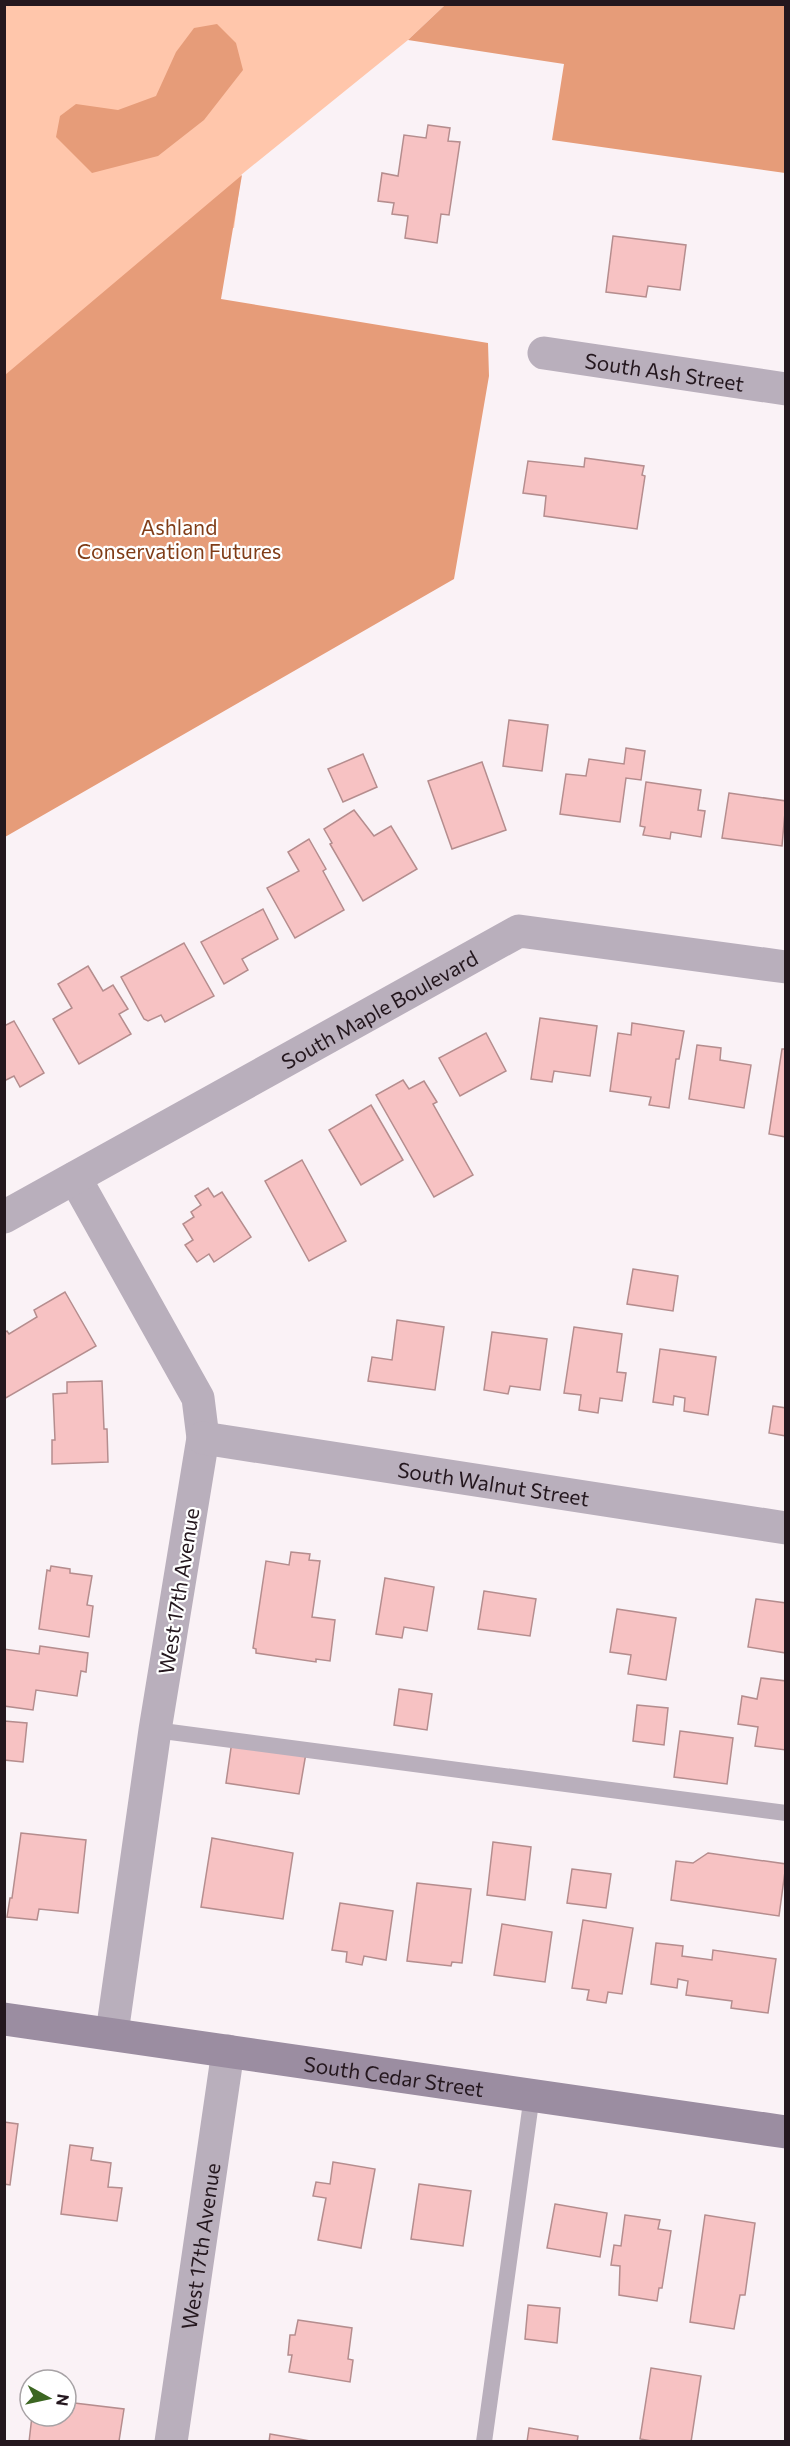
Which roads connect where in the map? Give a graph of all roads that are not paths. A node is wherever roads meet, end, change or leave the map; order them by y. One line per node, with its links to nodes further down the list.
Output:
1 (544, 353): 2 (street, South Ash Street)
2 (786, 389)
3 (786, 967): 4 (street, South Maple Boulevard)
4 (75, 1178): 5 (street, South Maple Boulevard); 6 (street, West 17th Avenue)
5 (4, 1217)
6 (203, 1438): 7 (street, South Walnut Street); 8 (street, West 17th Avenue)
7 (786, 1528)
8 (155, 1730): 9 (lane); 11 (street, West 17th Avenue)
9 (786, 1813)
10 (4, 2019): 11 (main road, South Cedar Street)
11 (112, 2033): 12 (main road, South Cedar Street)
12 (228, 2051): 13 (main road, South Cedar Street); 15 (street, West 17th Avenue)
13 (532, 2095): 14 (main road, South Cedar Street); 16 (lane)
14 (786, 2132)
15 (171, 2442)
16 (484, 2442)

